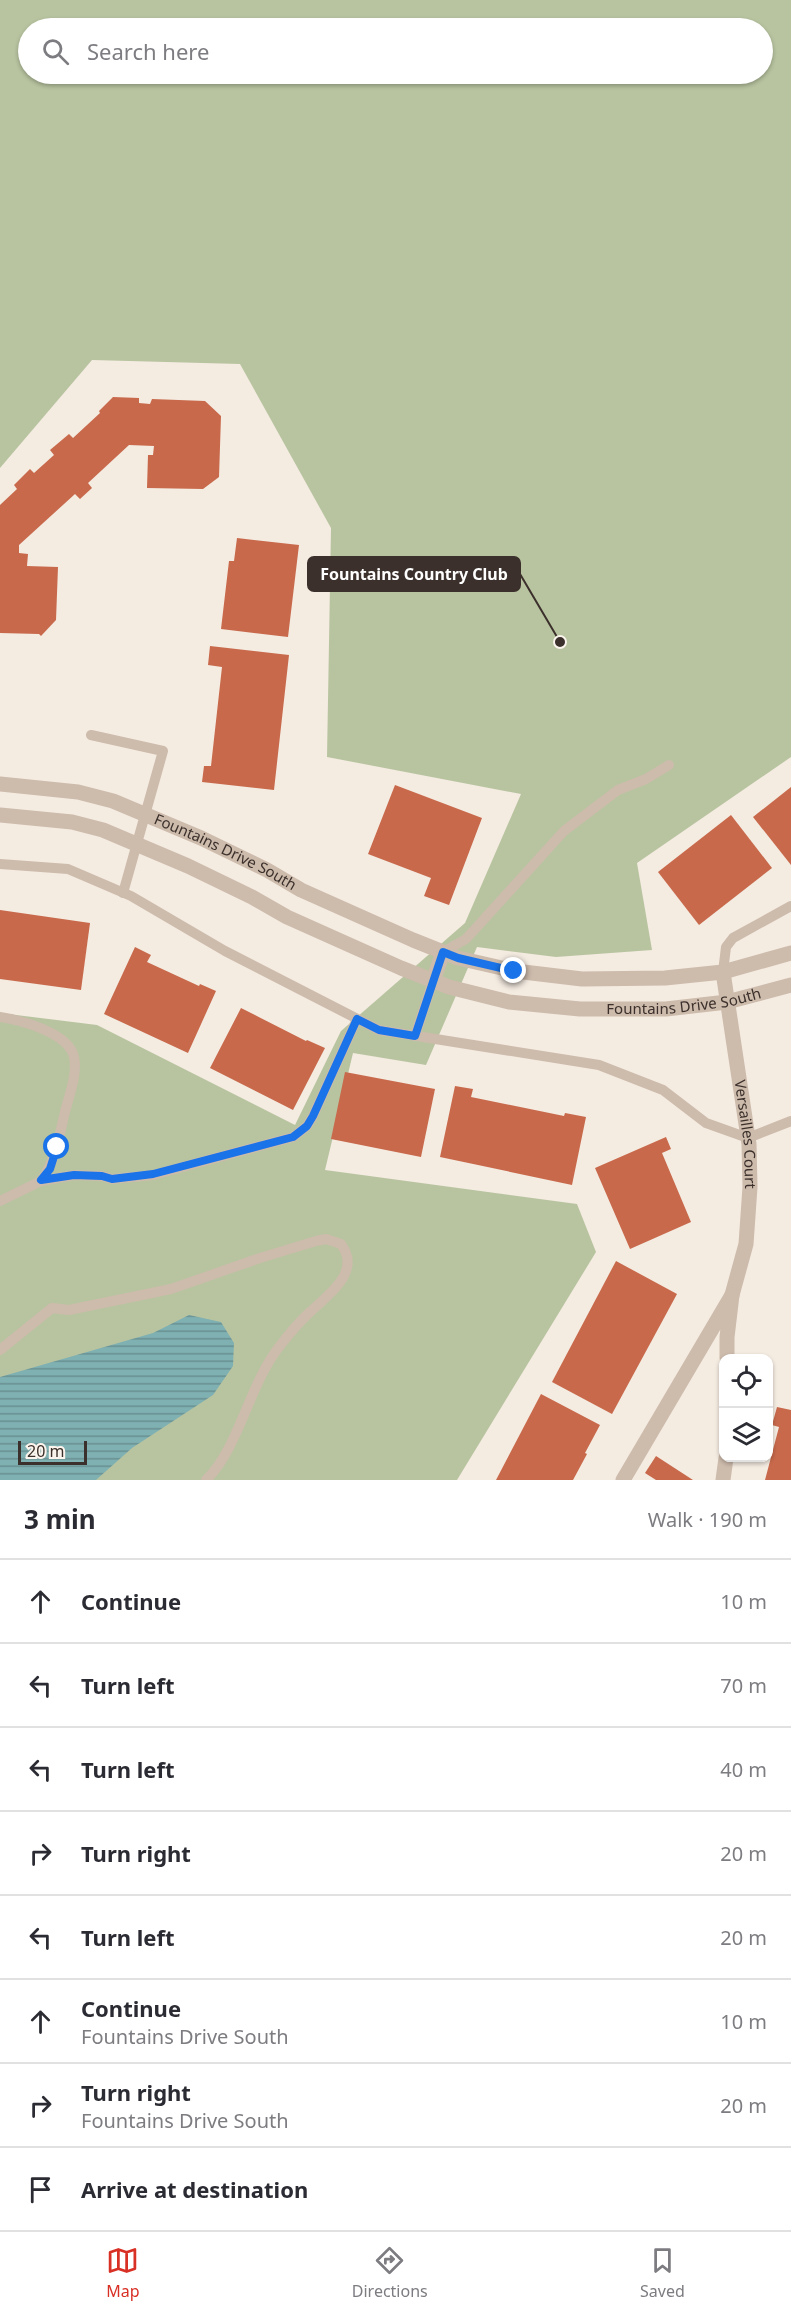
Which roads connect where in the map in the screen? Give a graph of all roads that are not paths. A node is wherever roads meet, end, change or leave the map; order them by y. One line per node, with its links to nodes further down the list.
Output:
1 (91, 735): 4 (lane)
2 (669, 765): 10 (lane)
3 (0, 784): 4 (street, Fountains Drive South)
4 (145, 814): 6 (lane); 10 (street, Fountains Drive South)
5 (0, 815): 6 (street, Fountains Drive South)
6 (136, 844): 8 (lane); 13 (street, Fountains Drive South)
7 (0, 864): 8 (lane)
8 (123, 893): 17 (lane)
9 (791, 906): 12 (lane)
10 (443, 952): 12 (street, Fountains Drive South); 13 (street)
11 (791, 953): 12 (street, Fountains Drive South)
12 (723, 972): 15 (street, Versailles Court)
13 (433, 981): 15 (street, Fountains Drive South); 18 (lane)
14 (791, 985): 15 (street, Fountains Drive South)
15 (727, 1002): 20 (street, Versailles Court)
16 (0, 1017): 21 (lane)
17 (357, 1019): 18 (lane); 21 (lane)
18 (415, 1036): 20 (lane)
19 (791, 1121): 20 (lane)
20 (748, 1138): 23 (street, Versailles Court)
21 (41, 1180): 22 (lane)
22 (0, 1201)
23 (732, 1295): 25 (street, Versailles Court); 28 (street, Versailles Court)
24 (0, 1350): 27 (lane)
25 (727, 1354)
26 (725, 1462): 29 (street)
27 (206, 1480)
28 (623, 1480)
29 (723, 1480)

